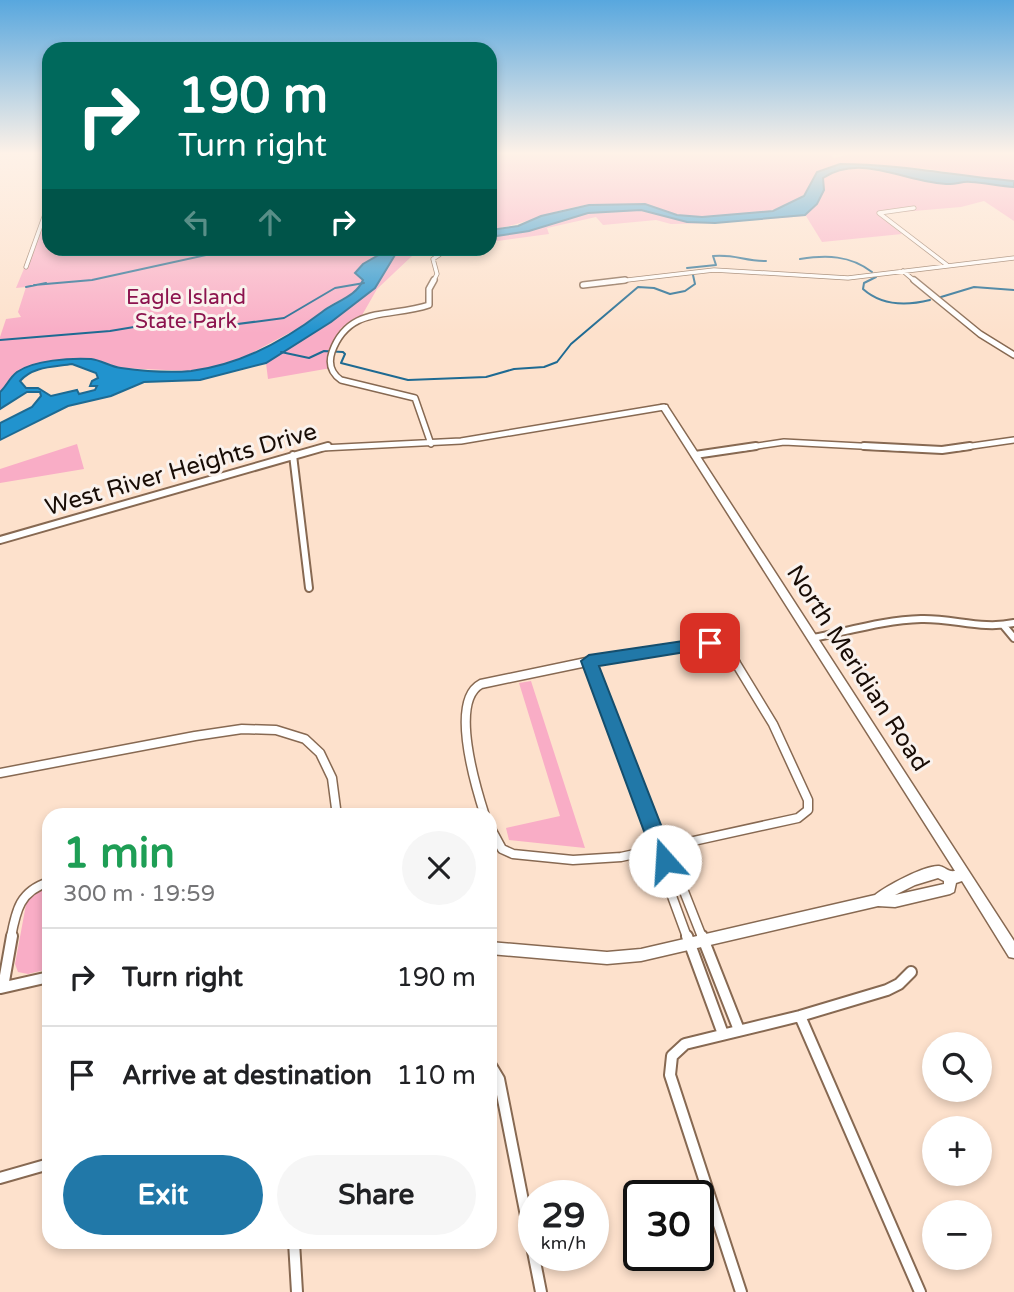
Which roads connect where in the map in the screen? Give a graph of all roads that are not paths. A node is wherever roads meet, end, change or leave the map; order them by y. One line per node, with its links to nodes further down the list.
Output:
1 (884, 212): 5 (street)
2 (42, 222): 6 (street)
3 (438, 256): 12 (street)
4 (1014, 258): 5 (street)
5 (947, 266): 7 (street)
6 (26, 267)
7 (903, 271): 8 (street); 9 (street)
8 (583, 285)
9 (1014, 355)
10 (664, 407): 12 (street, West River Heights Drive); 13 (street, North Meridian Road)
11 (1014, 440): 13 (street)
12 (431, 444): 14 (street, West River Heights Drive)
13 (695, 455): 19 (street, North Meridian Road)
14 (293, 456): 15 (street, West River Heights Drive); 16 (street)
15 (0, 540)
16 (309, 588)
17 (1014, 623): 18 (street)
18 (1004, 626): 19 (street); 20 (street)
19 (813, 638): 28 (street, North Meridian Road)
20 (1014, 638)
21 (589, 661): 24 (street); 26 (street); 26 (street)
22 (0, 773): 23 (street)
23 (336, 808)
24 (483, 808)
25 (497, 840): 26 (street)
26 (662, 848): 27 (street)
27 (665, 861): 32 (street); 33 (street)
28 (965, 875): 29 (street); 35 (street, North Meridian Road)
29 (950, 878): 31 (street); 31 (street)
30 (42, 885): 38 (street)
31 (878, 900): 32 (street)
32 (704, 941): 33 (street); 40 (street)
33 (690, 944): 34 (street); 41 (street)
34 (497, 949)
35 (1014, 952)
36 (911, 972): 39 (street)
37 (42, 979): 38 (street)
38 (2, 988)
39 (800, 1016): 40 (street); 49 (street)
40 (739, 1030): 41 (street)
41 (723, 1034): 48 (street)
42 (497, 1076): 47 (street)
43 (42, 1166): 44 (street)
44 (0, 1178)
45 (294, 1249): 46 (street)
46 (297, 1292)
47 (541, 1292)
48 (741, 1292)
49 (920, 1292)

